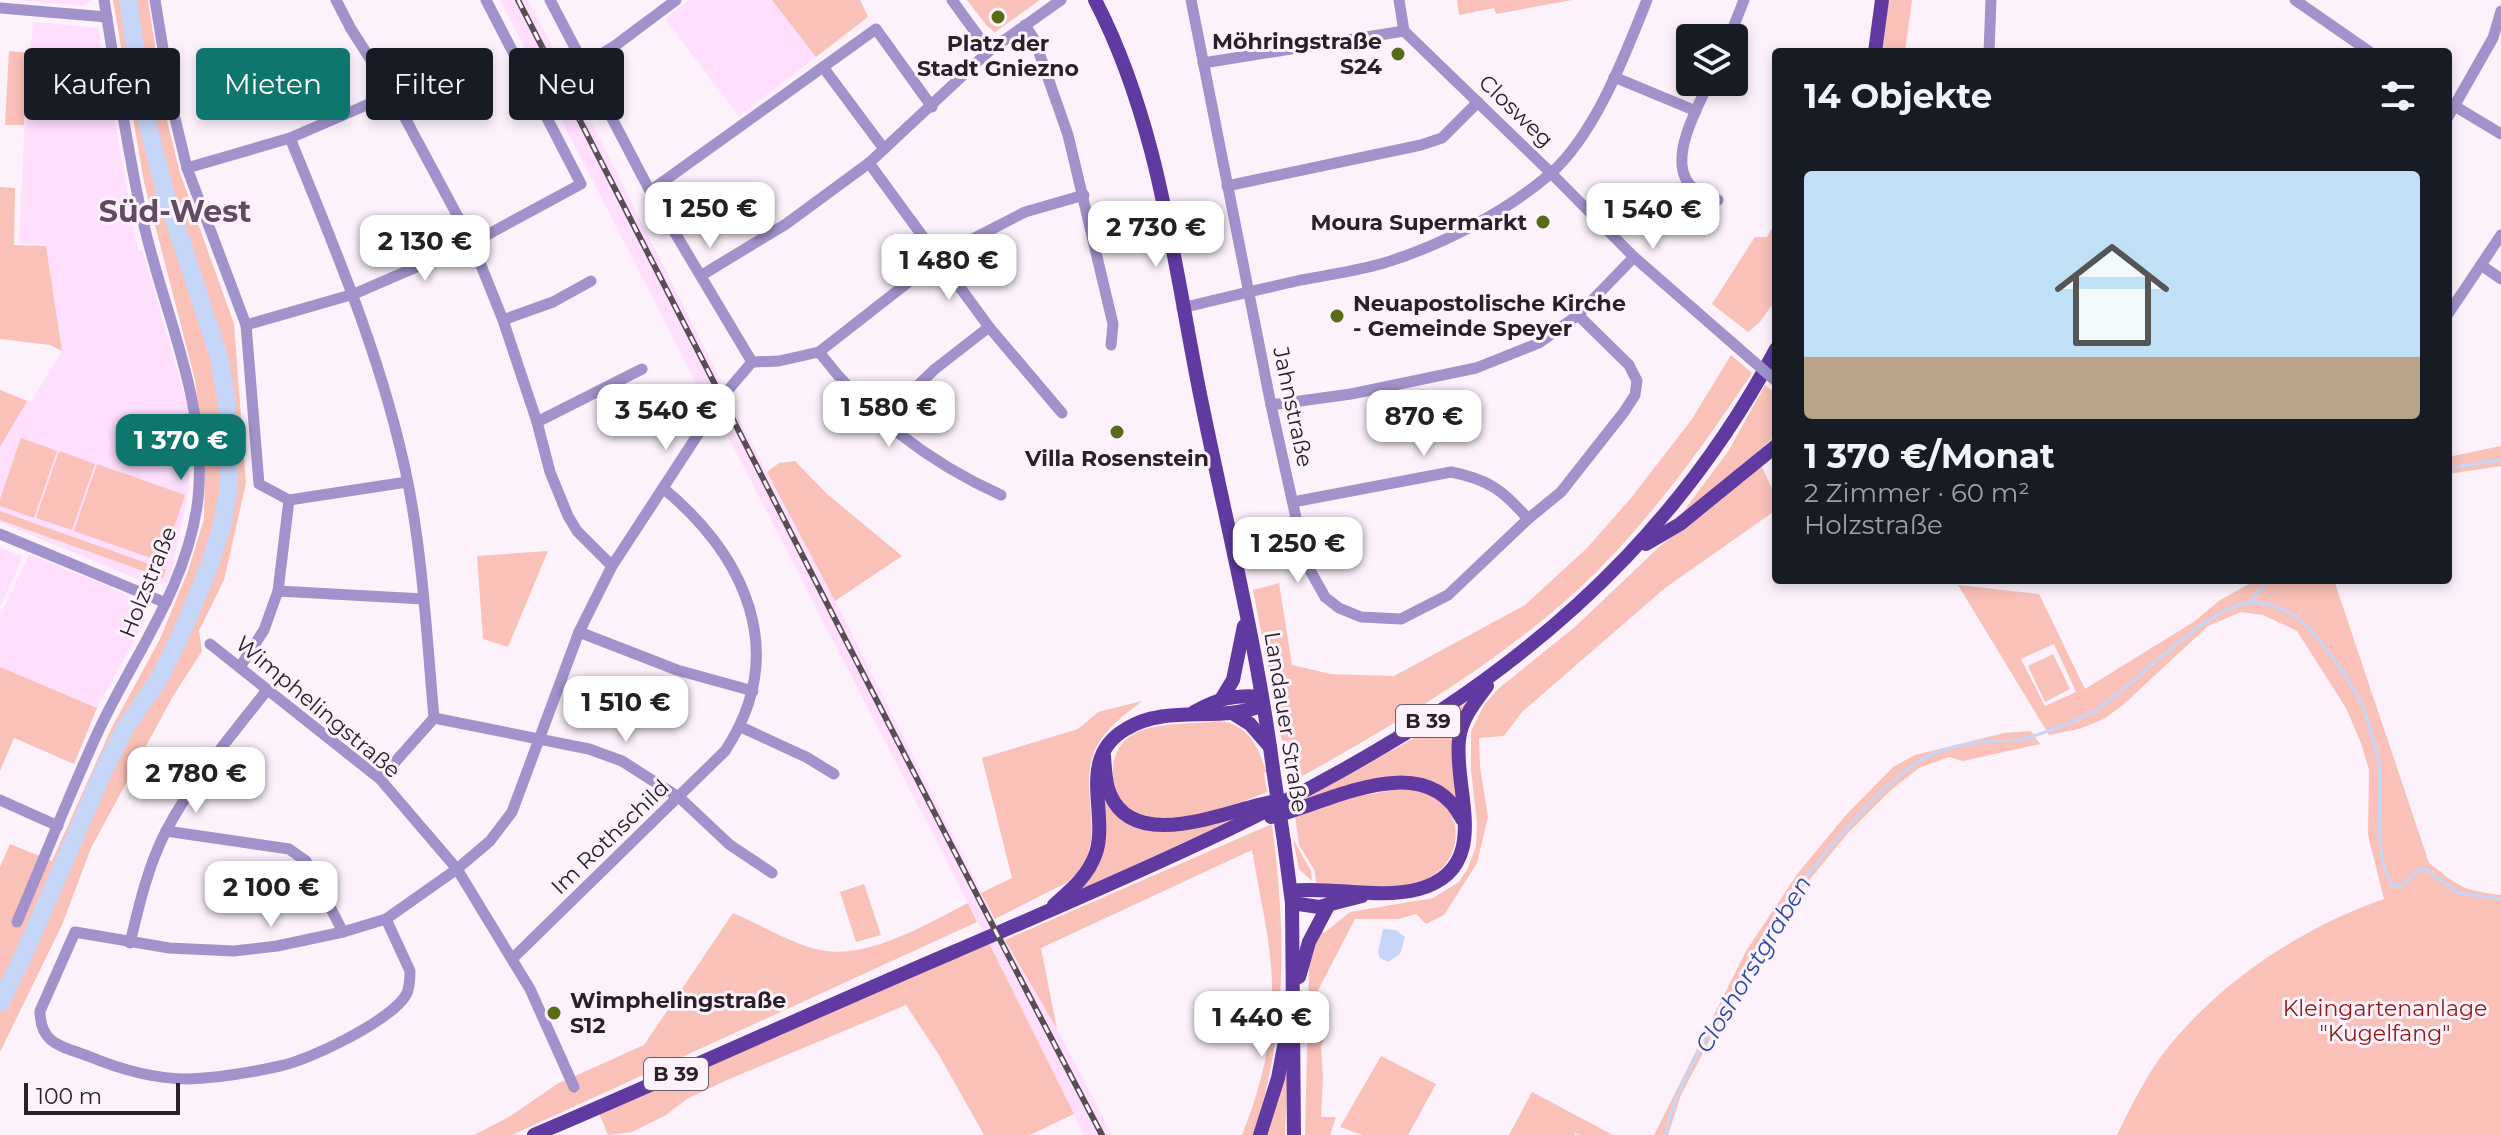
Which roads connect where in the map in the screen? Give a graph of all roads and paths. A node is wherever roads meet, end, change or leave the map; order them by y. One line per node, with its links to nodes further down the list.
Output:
1 (104, 0): 20 (street, Holzstraße)
2 (168, 0): 17 (street)
3 (336, 0): 30 (street)
4 (486, 0): 53 (street)
5 (550, 0): 24 (street)
6 (676, 0): 25 (street)
7 (952, 0): 29 (street)
8 (1061, 0): 22 (street)
9 (1095, 0): 62 (main road, Landauer Straße)
10 (1191, 0): 31 (street, Jahnstraße)
11 (1399, 0): 23 (street)
12 (1647, 0): 33 (street)
13 (1744, 0): 21 (street)
14 (1882, 0): 26 (main road)
15 (1991, 0): 27 (street)
16 (2295, 0): 28 (street)
17 (155, 1): 46 (street)
18 (0, 8): 20 (street)
19 (2501, 11): 36 (street)
20 (107, 17): 90 (street, Holzstraße)
21 (1735, 24)
22 (1025, 25): 29 (street); 50 (street)
23 (1404, 31): 31 (street); 35 (street, Closweg)
24 (574, 48)
25 (611, 48)
26 (1876, 48)
27 (1989, 48)
28 (2364, 48)
29 (989, 51): 38 (street)
30 (366, 53)
31 (1203, 63): 48 (street, Jahnstraße)
32 (823, 67): 38 (street); 44 (street); 49 (street)
33 (1614, 77): 39 (street); 47 (street)
34 (1703, 96): 39 (street)
35 (1478, 102): 47 (street, Closweg); 48 (street)
36 (2452, 104): 42 (street)
37 (366, 105): 43 (street)
38 (932, 107): 44 (street)
39 (1696, 111): 51 (street)
40 (406, 120): 53 (street)
41 (612, 120): 49 (street)
42 (2501, 134)
43 (290, 138): 46 (street); 61 (street)
44 (884, 149): 45 (street)
45 (869, 163): 55 (street); 57 (street)
46 (187, 168): 66 (street)
47 (1551, 173): 54 (street, Closweg); 60 (street)
48 (1227, 186): 60 (street, Jahnstraße)
49 (650, 191): 57 (street)
50 (1084, 195): 55 (street); 68 (street)
51 (1718, 200)
52 (2501, 235): 56 (street)
53 (472, 243): 61 (street); 65 (street)
54 (1634, 257): 64 (street); 73 (street, Closweg, bridge)
55 (938, 259): 67 (street); 69 (street)
56 (2481, 265): 58 (street); 63 (street)
57 (702, 275): 71 (street)
58 (2501, 279)
59 (591, 281): 65 (street)
60 (1248, 291): 62 (street); 74 (street, Jahnstraße)
61 (354, 294): 66 (street); 79 (street)
62 (1182, 308): 91 (main road, Landauer Straße)
63 (2452, 308)
64 (1578, 315): 74 (street); 84 (street, Jahnstraße)
65 (503, 320): 77 (street)
66 (246, 325): 82 (street)
67 (989, 327): 75 (street); 76 (street)
68 (1111, 345)
69 (819, 352): 71 (street); 76 (street)
70 (1772, 356): 86 (main road, B 39)
71 (752, 362): 80 (street)
72 (642, 369): 77 (street)
73 (1772, 378)
74 (1271, 405): 83 (street, Jahnstraße)
75 (1062, 413)
76 (881, 421): 81 (street)
77 (537, 422): 87 (street)
78 (1772, 449): 86 (main road)
79 (407, 482): 82 (street); 89 (street)
80 (663, 488): 87 (street); 97 (street, Im Rothschild)
81 (1001, 495)
82 (289, 500): 88 (street)
83 (1293, 502): 84 (street); 84 (street, Jahnstraße)
84 (1528, 519)
85 (0, 534): 90 (street)
86 (1635, 550): 95 (main road, B 39)
87 (612, 566): 92 (street)
88 (278, 591): 89 (street); 94 (street)
89 (423, 599): 102 (street)
90 (166, 603): 114 (street, Holzstraße)
91 (1246, 614): 98 (main road); 99 (main road, Landauer Straße)
92 (579, 632): 97 (street); 104 (street)
93 (210, 644): 94 (street, Wimphelingstraße)
94 (240, 667): 96 (street, Wimphelingstraße)
95 (1497, 673): 110 (main road, B 39); 112 (main road)
96 (267, 690): 108 (street, Wimphelingstraße); 115 (street)
97 (753, 691): 103 (street, Im Rothschild)
98 (1222, 698): 99 (main road); 100 (main road)
99 (1262, 701): 101 (main road); 105 (main road, Landauer Straße)
100 (1192, 713): 101 (main road); 106 (main road)
101 (1234, 714): 105 (main road)
102 (434, 718): 104 (street); 108 (street)
103 (741, 727): 107 (street); 109 (street, Im Rothschild)
104 (538, 738): 109 (street); 116 (street)
105 (1270, 747): 119 (main road, Landauer Straße, bridge)
106 (1104, 755): 110 (main road); 121 (main road)
107 (834, 774)
108 (380, 779): 116 (street, Wimphelingstraße)
109 (680, 798): 117 (street); 126 (street, Im Rothschild)
110 (1288, 799): 113 (main road, B 39)
111 (0, 800): 114 (street)
112 (1464, 823): 113 (main road); 118 (main road)
113 (1241, 824): 121 (main road, B 39)
114 (58, 826): 123 (street, Holzstraße)
115 (166, 831): 124 (street); 125 (street)
116 (457, 869): 122 (street); 126 (street, Wimphelingstraße)
117 (772, 873)
118 (1370, 894): 119 (main road); 120 (main road)
119 (1292, 897): 120 (main road); 127 (main road, Landauer Straße)
120 (1329, 904): 127 (main road)
121 (1042, 914): 129 (main road, B 39)
122 (386, 919): 124 (street); 125 (street)
123 (17, 922)
124 (343, 932): 125 (street)
125 (130, 943)
126 (512, 959): 128 (street, Wimphelingstraße)
127 (1295, 994): 130 (main road); 131 (main road, Landauer Straße)
128 (574, 1087)
129 (534, 1135)
130 (1260, 1135)
131 (1294, 1135)

